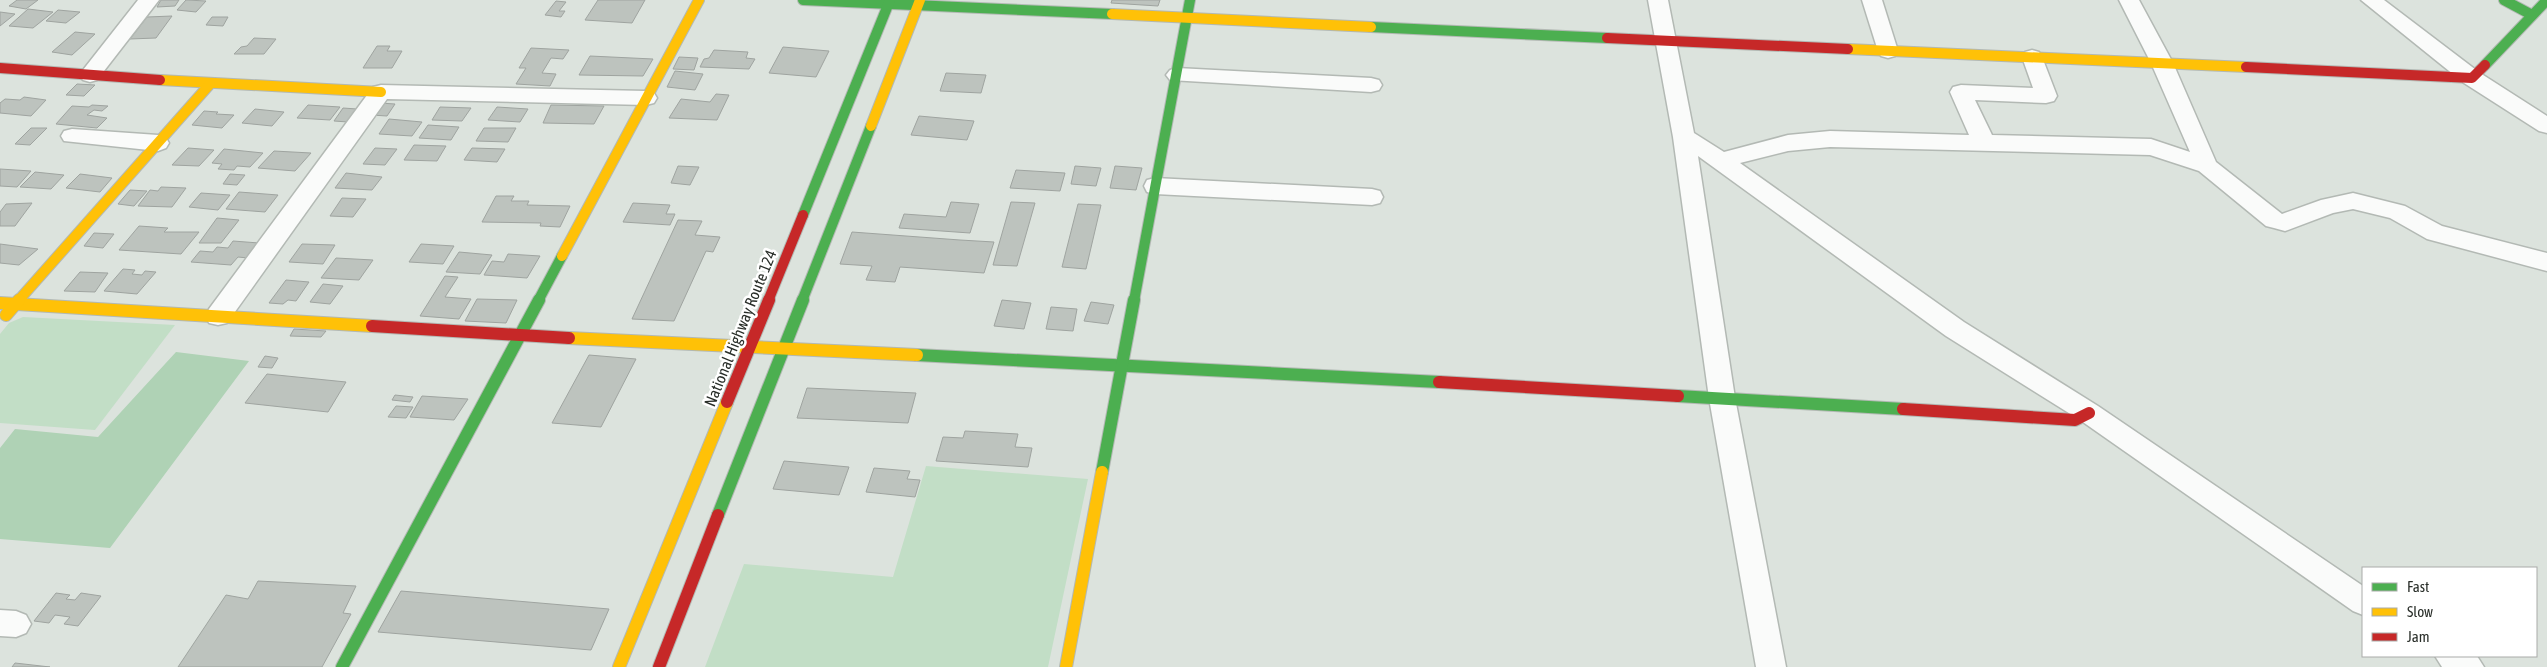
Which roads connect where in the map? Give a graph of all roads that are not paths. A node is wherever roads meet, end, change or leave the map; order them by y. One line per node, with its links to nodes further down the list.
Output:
1 (149, 0): 21 (street)
2 (699, 0): 26 (main road)
3 (803, 0): 11 (main road)
4 (1190, 0): 14 (main road)
5 (1658, 0): 15 (street)
6 (1872, 0): 16 (street)
7 (2129, 0): 18 (street)
8 (2371, 0): 22 (street)
9 (2504, 0): 13 (main road)
10 (2547, 0): 13 (main road)
11 (889, 2): 12 (main road); 42 (main road, National Highway Route 124)
12 (919, 3): 14 (main road); 43 (main road)
13 (2532, 15): 22 (main road)
14 (1187, 20): 15 (main road); 20 (main road)
15 (1665, 41): 16 (main road); 29 (street)
16 (1888, 51): 17 (main road)
17 (2032, 57): 18 (main road); 31 (street)
18 (2162, 62): 22 (main road); 33 (street)
19 (0, 68): 21 (main road)
20 (1177, 74): 24 (street); 34 (main road)
21 (90, 75): 23 (main road)
22 (2472, 78): 27 (street)
23 (210, 84): 25 (main road); 30 (main road)
24 (1371, 85)
25 (381, 92): 26 (street); 39 (street)
26 (646, 98): 41 (main road)
27 (2547, 126)
28 (72, 136): 30 (street)
29 (1684, 137): 32 (street); 45 (street)
30 (158, 143): 38 (main road)
31 (1984, 143): 32 (street); 33 (street)
32 (1721, 160): 46 (street)
33 (2207, 166): 36 (street)
34 (1155, 186): 35 (street); 44 (main road)
35 (1372, 197)
36 (2547, 262)
37 (0, 303): 38 (main road)
38 (15, 304): 39 (main road); 40 (main road)
39 (218, 316): 41 (main road)
40 (0, 322)
41 (519, 334): 42 (main road); 49 (main road)
42 (750, 347): 43 (main road); 50 (main road, National Highway Route 124)
43 (784, 348): 44 (main road); 51 (main road)
44 (1122, 364): 45 (main road); 52 (main road)
45 (1722, 398): 46 (main road); 53 (street)
46 (2089, 413): 47 (street)
47 (2362, 601)
48 (2452, 657): 54 (street)
49 (342, 667)
50 (619, 667)
51 (660, 667)
52 (1066, 667)
53 (1771, 667)
54 (2469, 667)

